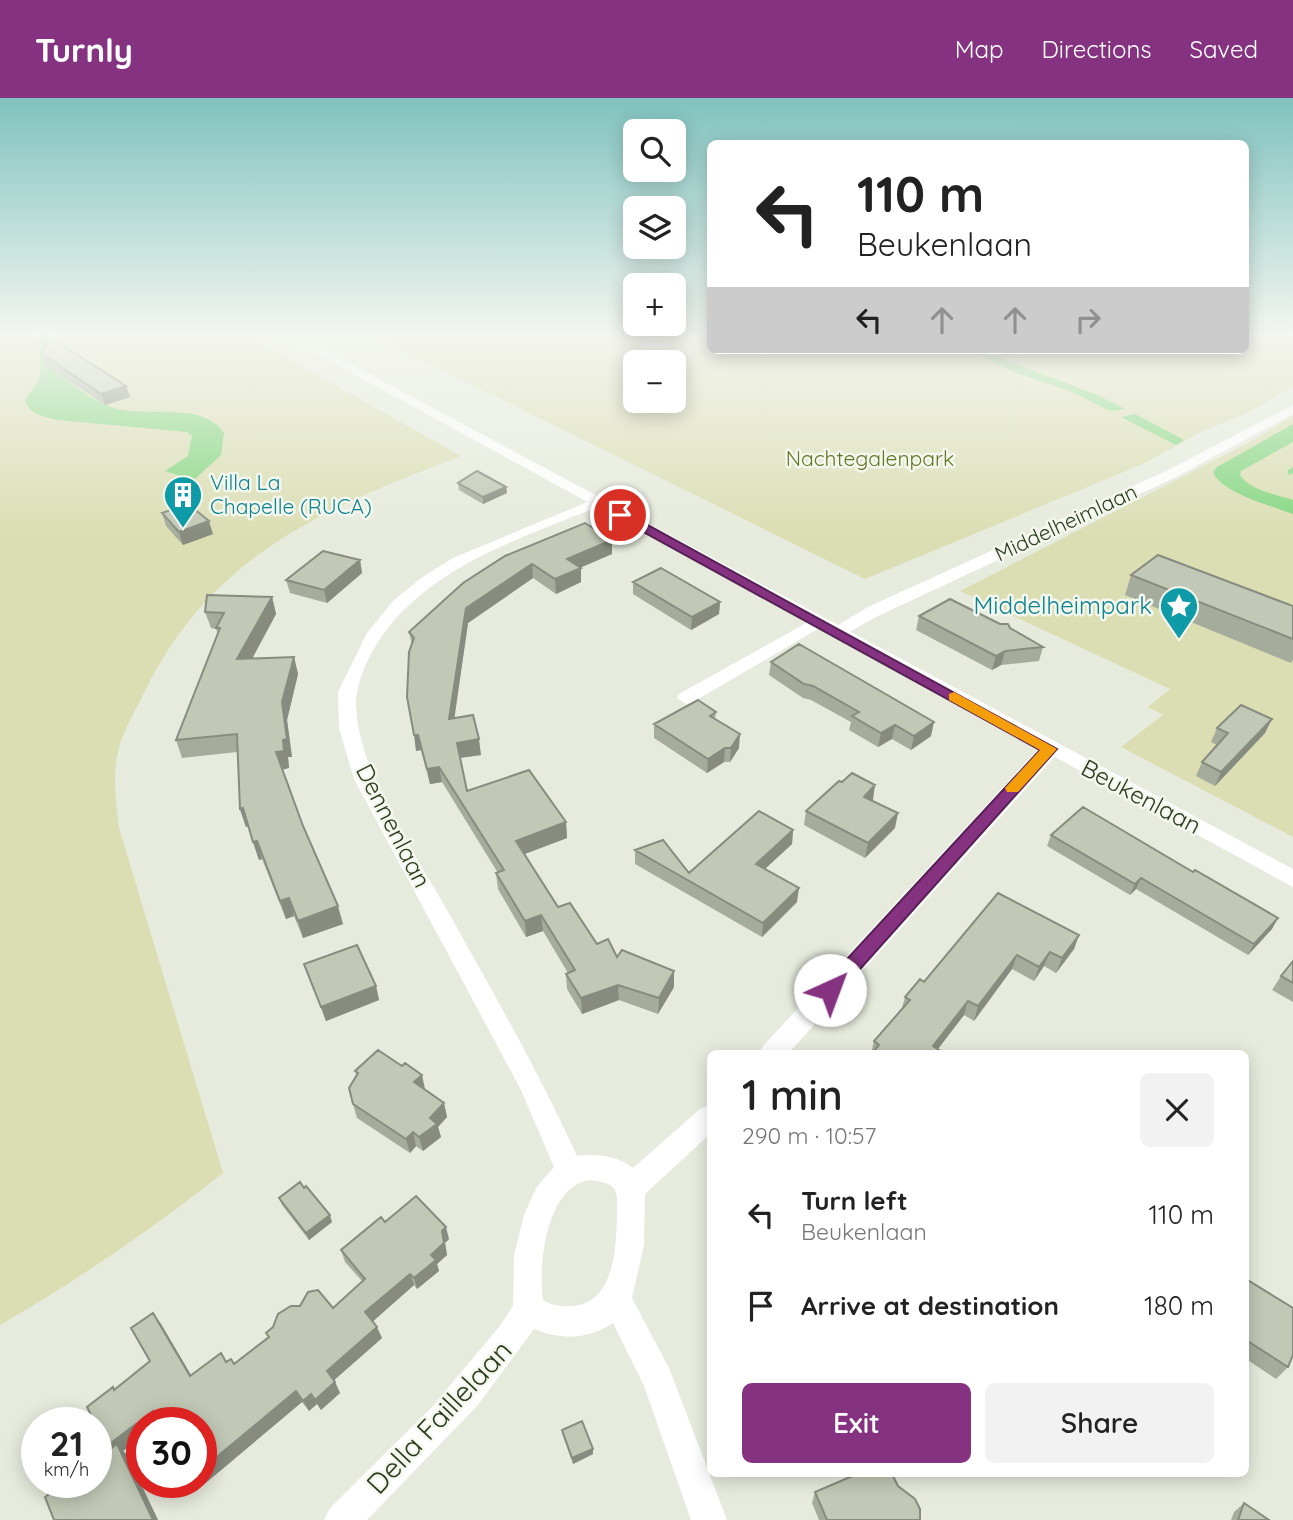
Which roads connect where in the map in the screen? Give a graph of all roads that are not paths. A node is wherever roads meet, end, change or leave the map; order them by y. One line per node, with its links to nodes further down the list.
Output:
1 (410, 401): 3 (street, Beukenlaan)
2 (1293, 409): 5 (street, Middelheimlaan)
3 (597, 502): 4 (street, Beukenlaan); 11 (street, Dennenlaan)
4 (817, 622): 5 (street, Beukenlaan); 6 (street)
5 (836, 632): 7 (street, Beukenlaan)
6 (686, 698)
7 (1044, 755): 8 (street, Beukenlaan); 9 (street)
8 (1293, 878)
9 (776, 1050)
10 (707, 1120): 12 (street)
11 (570, 1171): 12 (street); 14 (street)
12 (630, 1189): 13 (street)
13 (616, 1300): 14 (street); 16 (street)
14 (529, 1309): 15 (street, Della Faillelaan)
15 (342, 1520)
16 (709, 1520)

